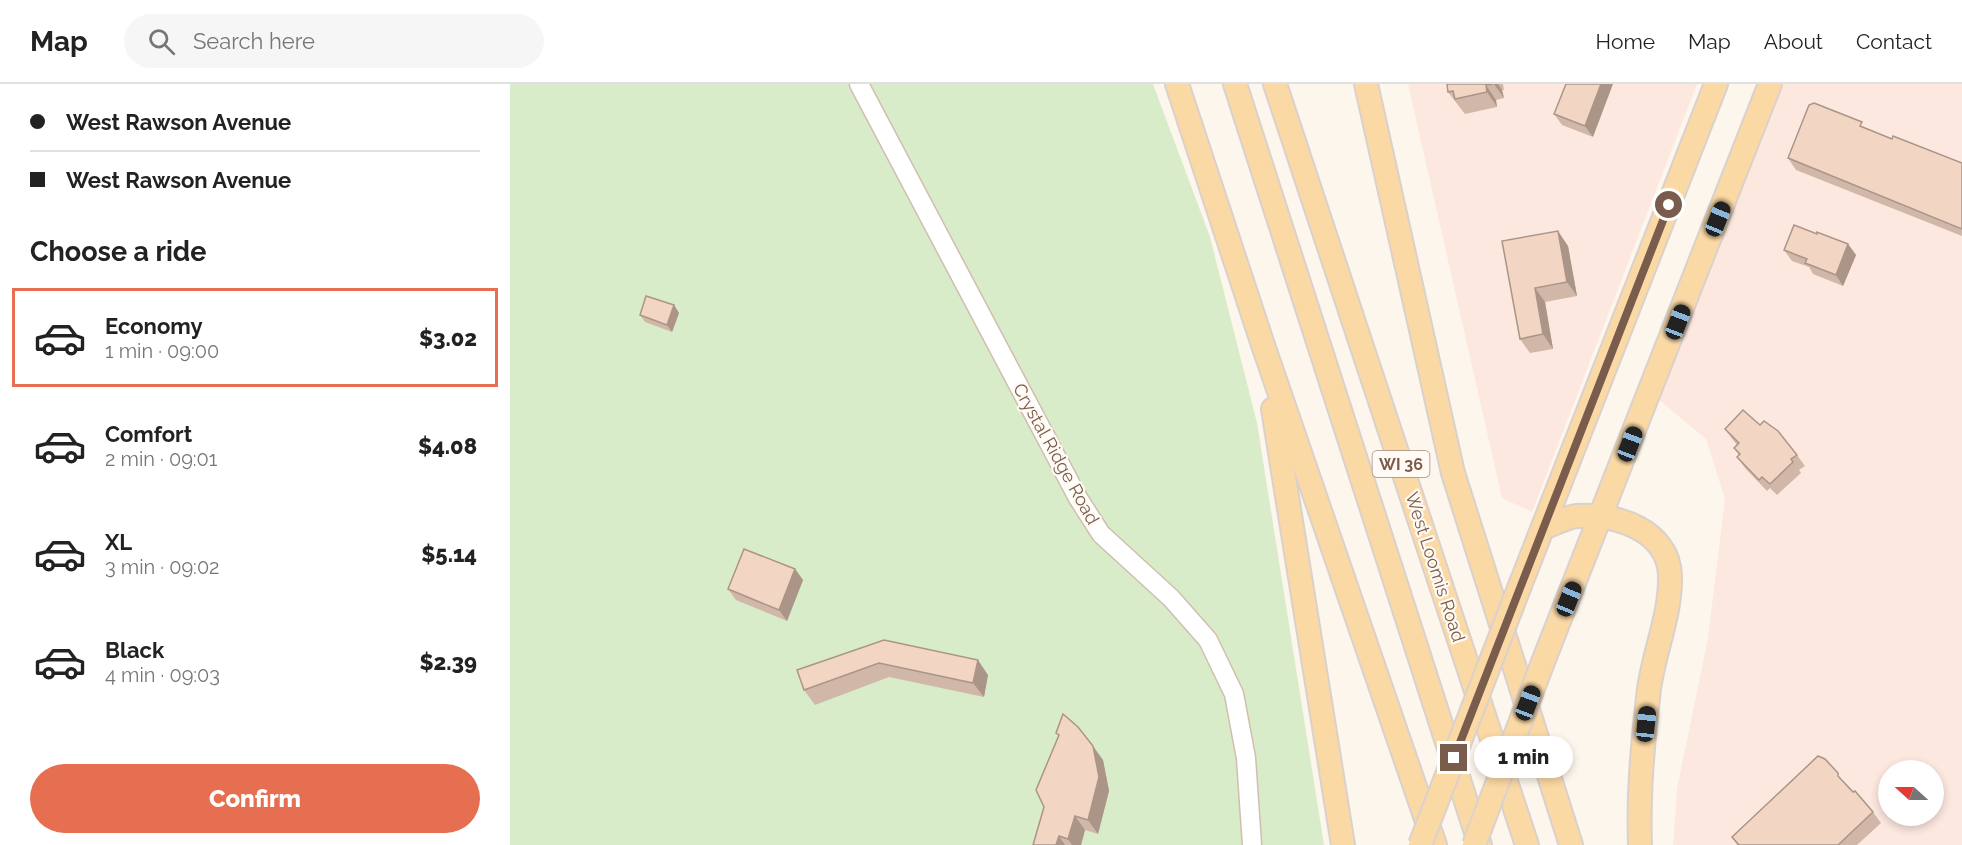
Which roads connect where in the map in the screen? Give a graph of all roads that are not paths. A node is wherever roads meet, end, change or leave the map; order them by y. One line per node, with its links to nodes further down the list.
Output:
1 (859, 84): 11 (street, Crystal Ridge Road)
2 (1177, 84): 8 (main road)
3 (1235, 84): 16 (main road, WI 36)
4 (1275, 84): 17 (main road, West Loomis Road / WI 36)
5 (1366, 84): 18 (main road)
6 (1716, 84): 10 (main road)
7 (1770, 84): 9 (main road)
8 (1263, 345): 12 (main road); 14 (main road)
9 (1602, 516): 10 (main road); 15 (main road, bridge); 19 (main road)
10 (1543, 528): 13 (main road, bridge)
11 (1252, 845)
12 (1343, 845)
13 (1420, 845)
14 (1435, 845)
15 (1474, 845)
16 (1480, 845)
17 (1527, 845)
18 (1571, 845)
19 (1640, 845)

